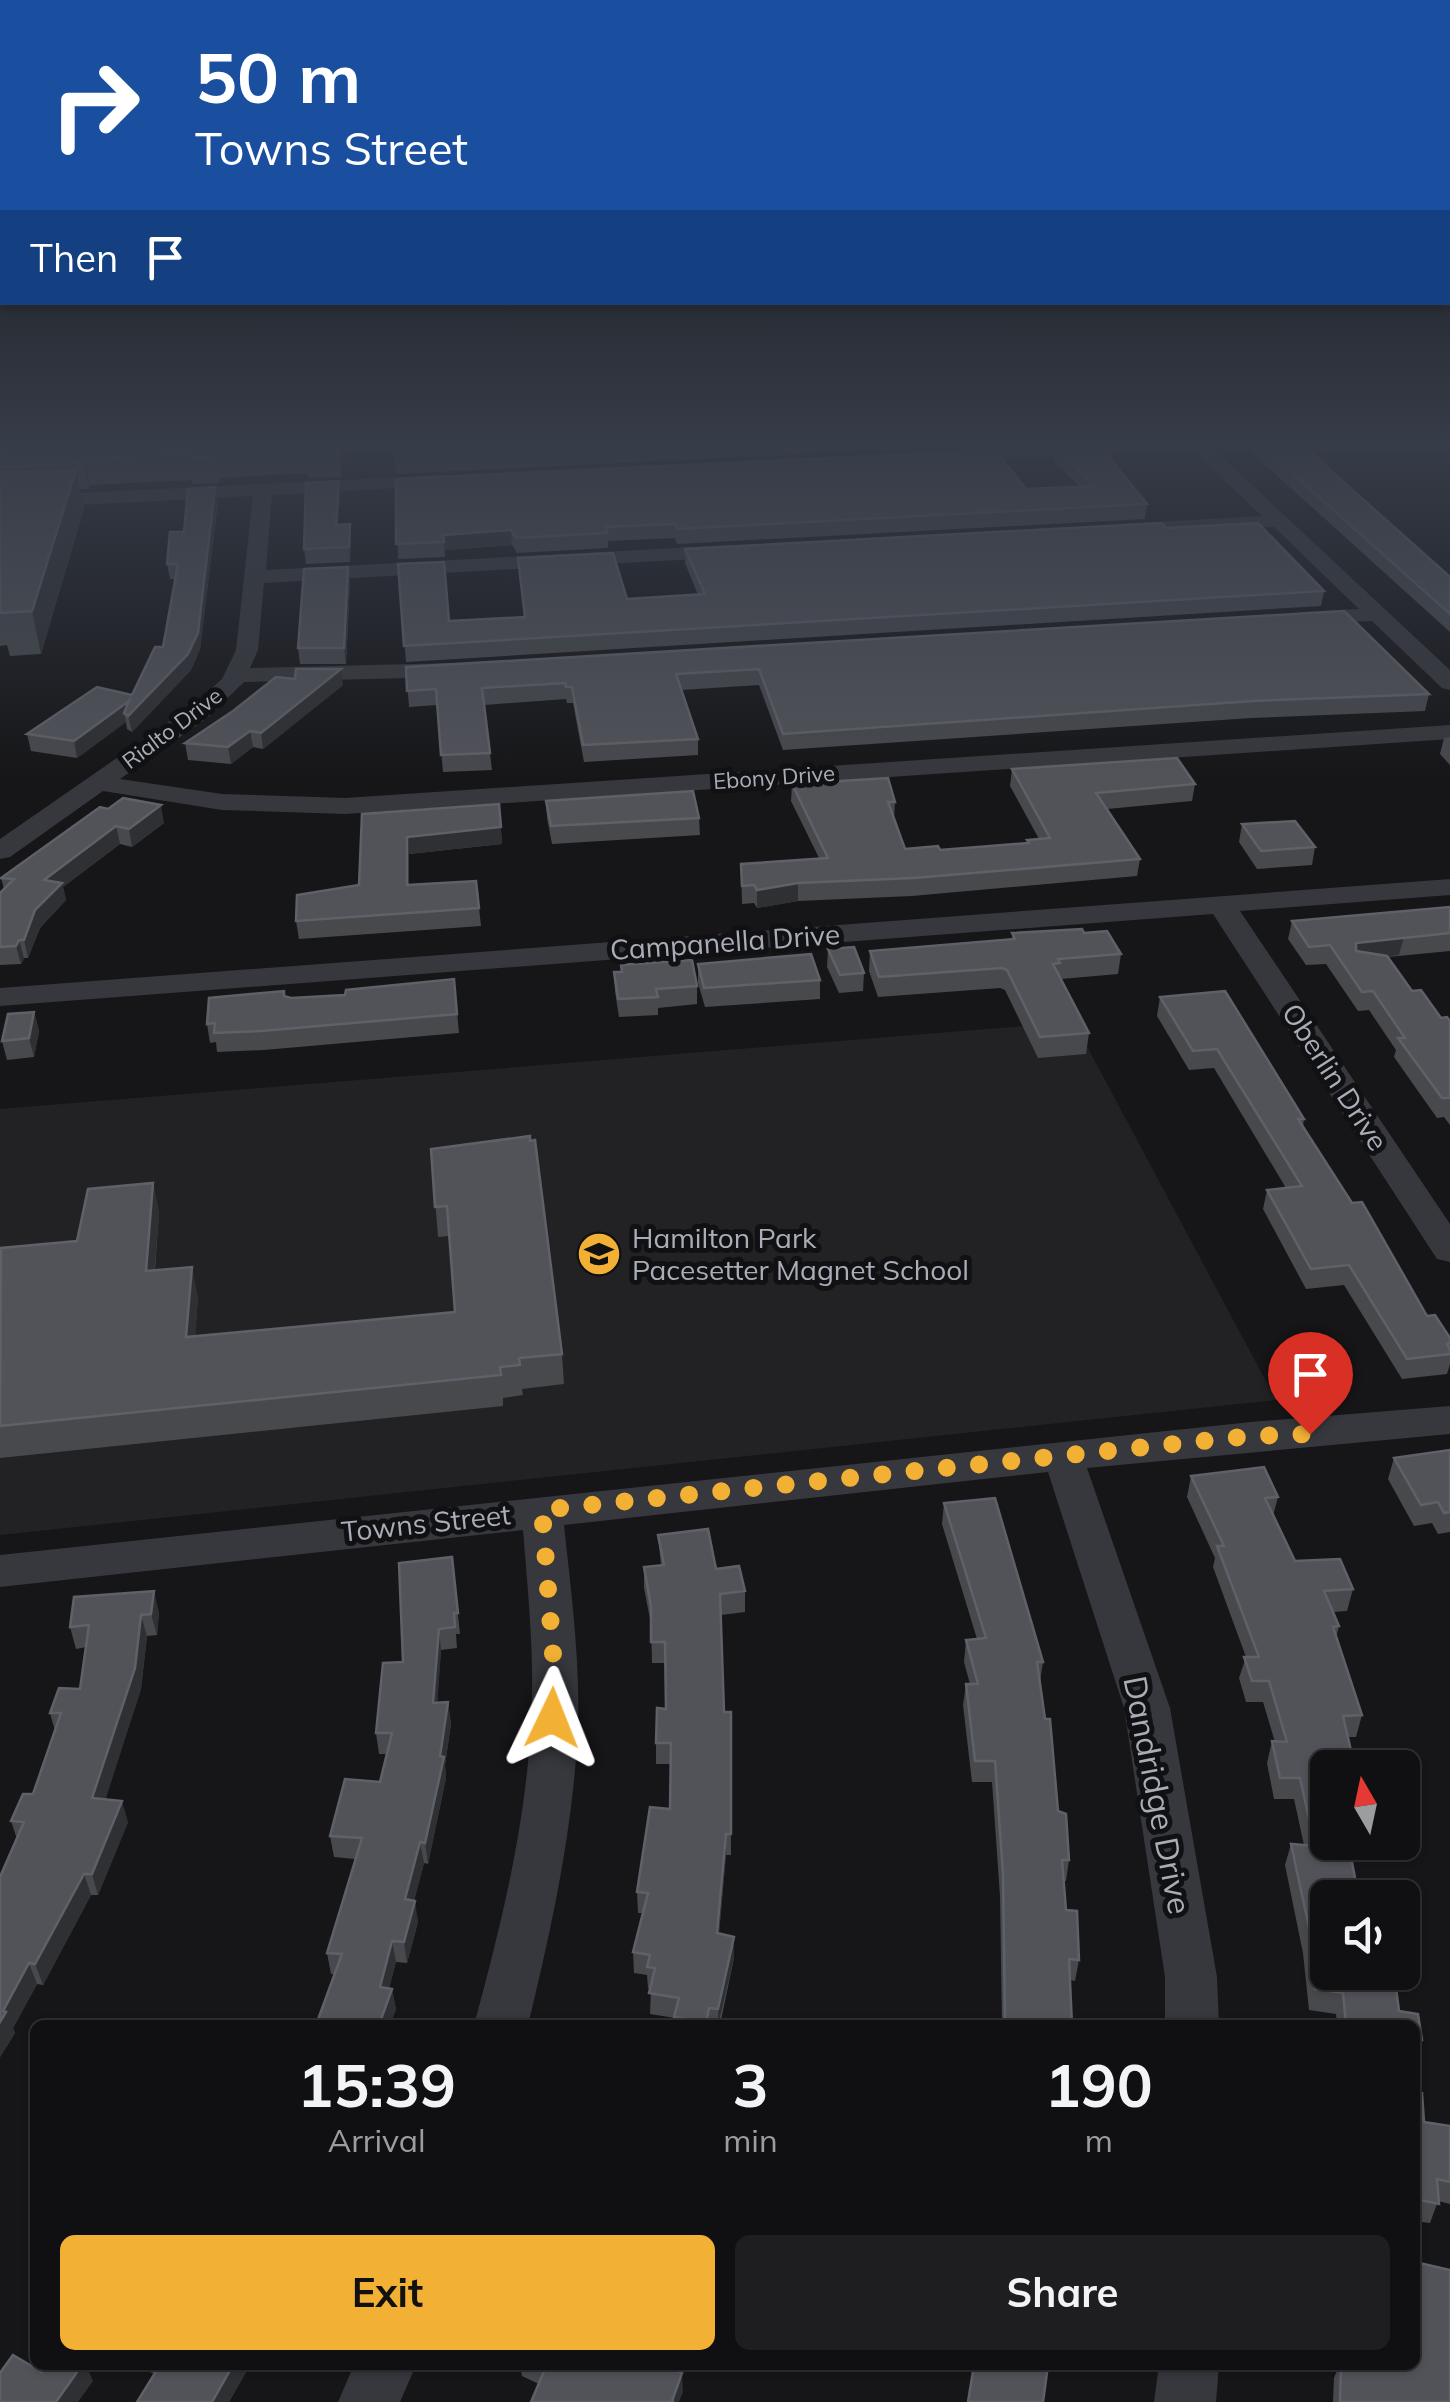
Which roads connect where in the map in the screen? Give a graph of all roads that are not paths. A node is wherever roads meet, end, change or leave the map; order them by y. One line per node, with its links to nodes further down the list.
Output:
1 (256, 554): 4 (street, Rialto Drive)
2 (680, 554): 4 (street)
3 (1312, 554): 5 (street)
4 (254, 577): 8 (street, Rialto Drive)
5 (1376, 614): 6 (street); 9 (street)
6 (1282, 620)
7 (478, 668): 8 (street)
8 (237, 675): 11 (street, Rialto Drive)
9 (1450, 683)
10 (1450, 732): 11 (street, Ebony Drive)
11 (100, 782): 12 (street, Rialto Drive)
12 (0, 852)
13 (1450, 886): 14 (street, Campanella Drive)
14 (1220, 904): 15 (street, Campanella Drive); 16 (street, Oberlin Drive)
15 (0, 997)
16 (1450, 1251)
17 (1450, 1420): 18 (street, Towns Street)
18 (1063, 1456): 19 (street, Towns Street); 22 (street, Dandridge Drive)
19 (542, 1510): 20 (street, Towns Street); 21 (street)
20 (0, 1571)
21 (503, 2020)
22 (1192, 2020)
23 (384, 2370): 25 (street)
24 (1188, 2370): 26 (street)
25 (369, 2402)
26 (1185, 2402)

